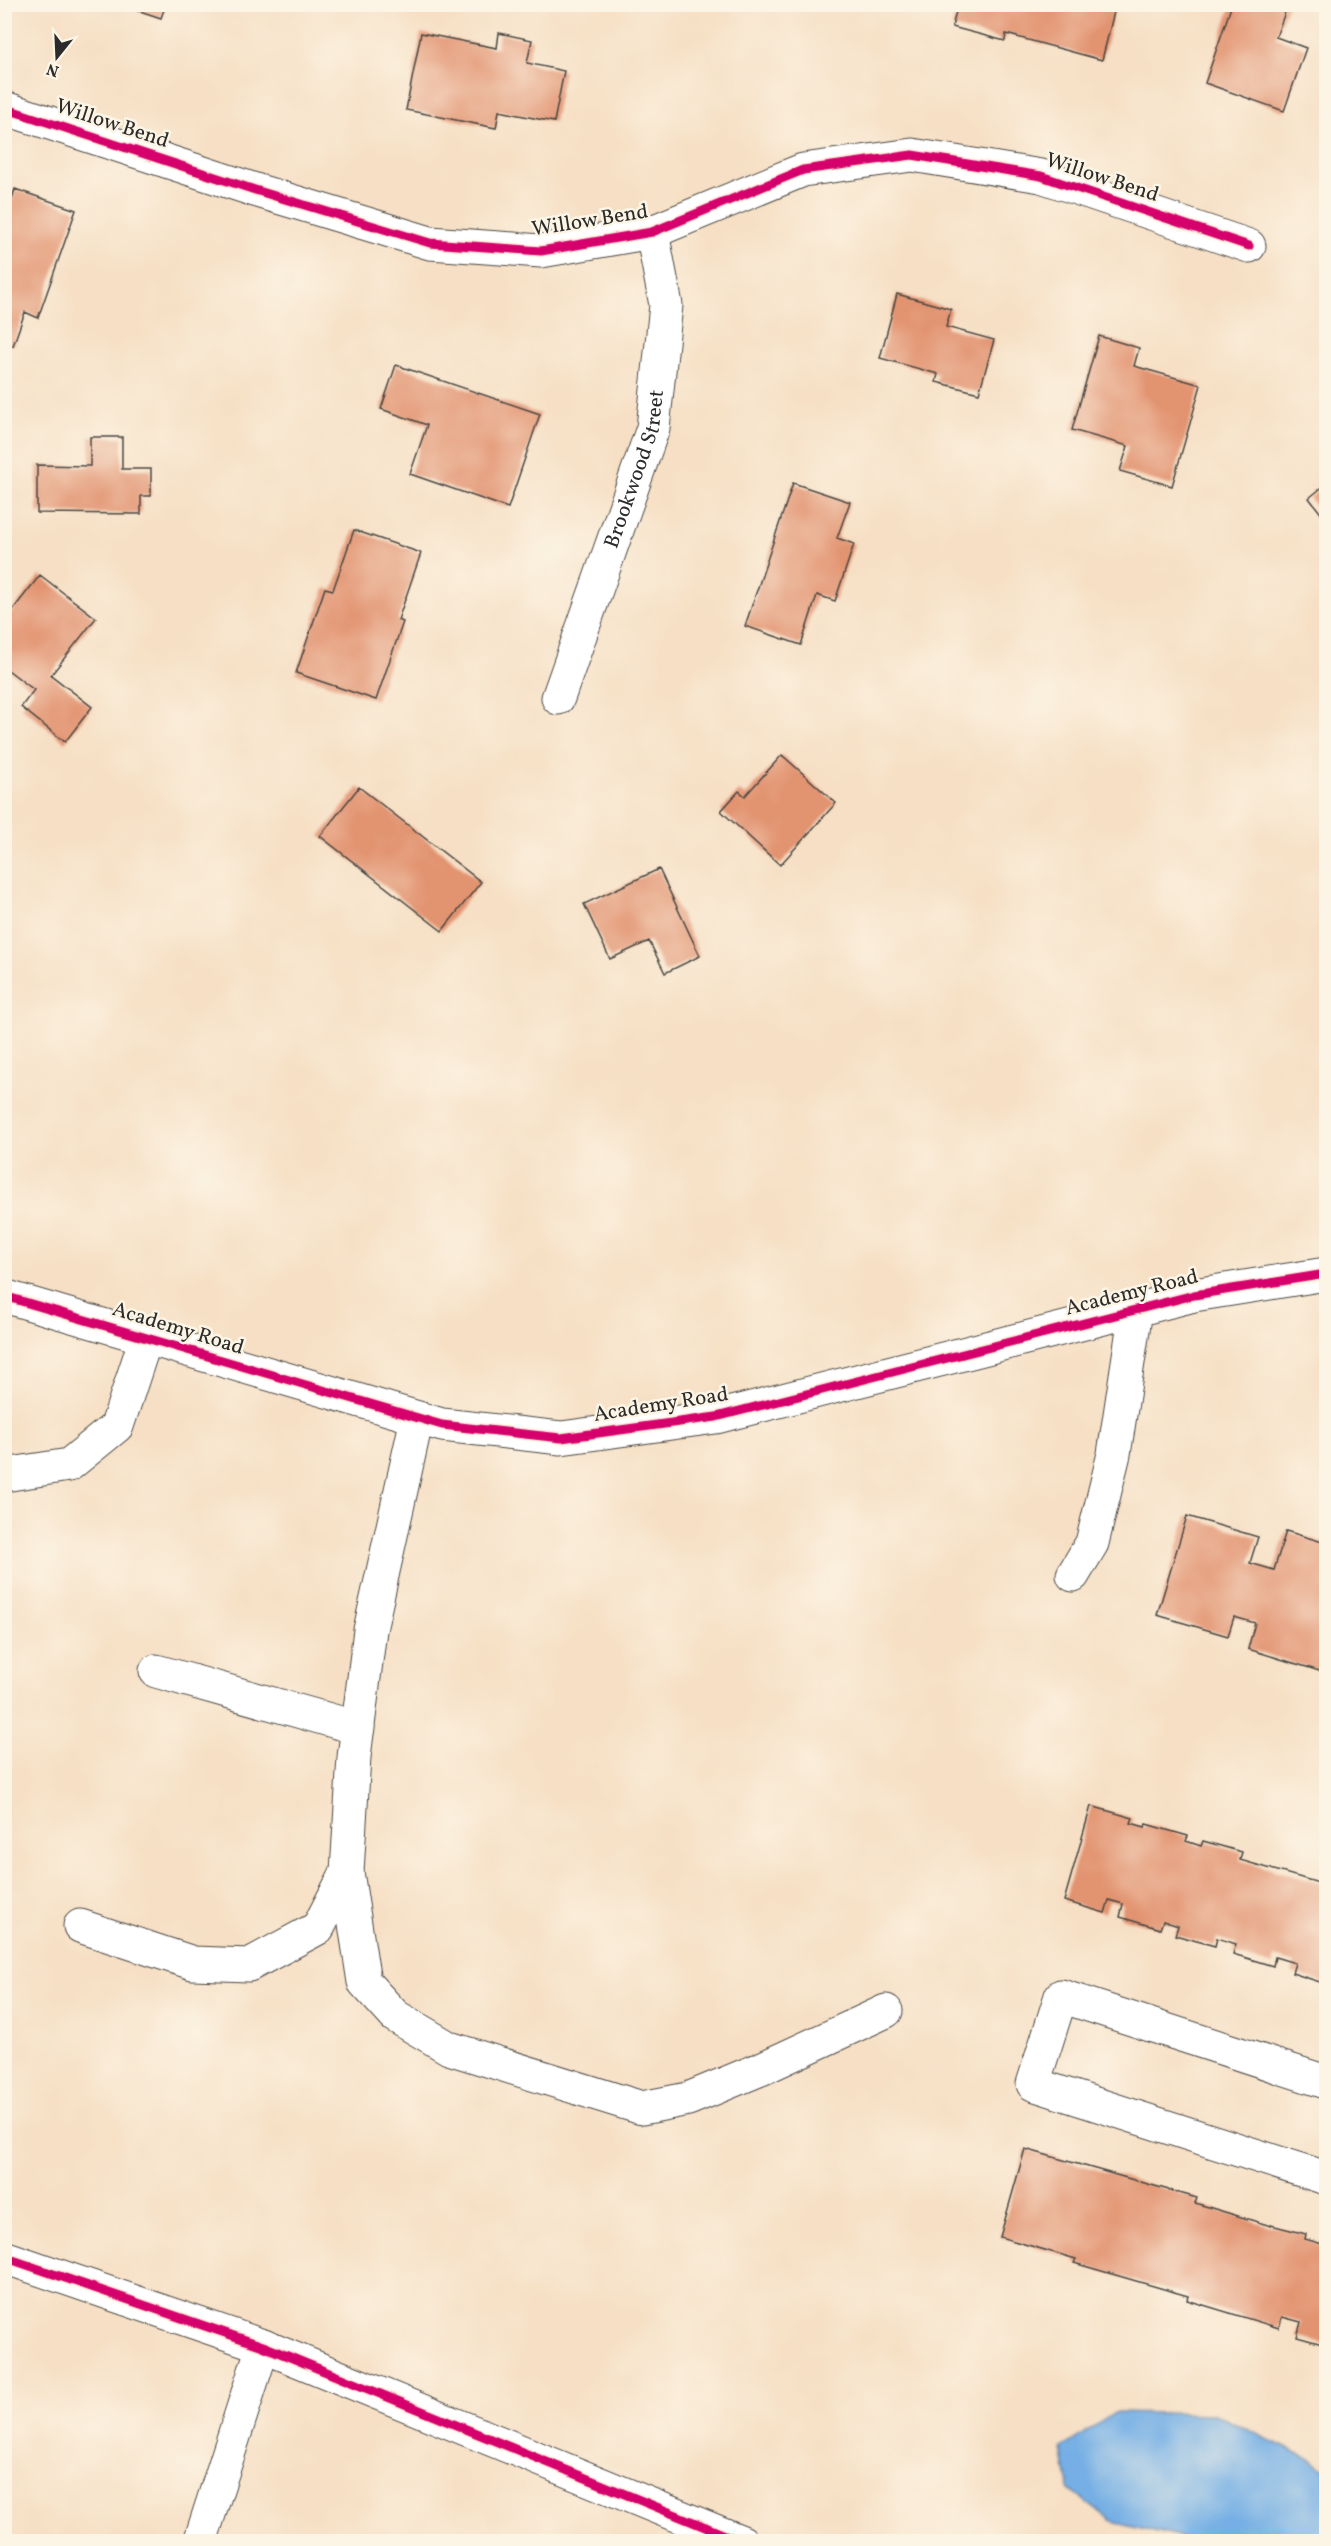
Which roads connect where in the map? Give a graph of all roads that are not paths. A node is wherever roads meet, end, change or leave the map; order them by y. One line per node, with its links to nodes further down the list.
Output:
1 (4, 108): 2 (street, Willow Bend)
2 (652, 232): 3 (street, Willow Bend); 4 (street, Brookwood Street)
3 (1249, 246)
4 (558, 698)
5 (1326, 1274): 7 (street, Academy Road)
6 (4, 1296): 8 (street, Academy Road)
7 (1136, 1310): 9 (street, Academy Road); 11 (street)
8 (146, 1338): 9 (street, Academy Road); 10 (street)
9 (417, 1418): 13 (street)
10 (4, 1475)
11 (1073, 1575)
12 (156, 1671): 13 (street)
13 (358, 1728): 14 (street)
14 (347, 1872): 15 (street); 16 (street)
15 (80, 1926)
16 (886, 2011)
17 (1326, 2082): 18 (street)
18 (1326, 2178)
19 (4, 2258): 20 (street)
20 (263, 2346): 21 (street); 22 (street)
21 (200, 2541)
22 (742, 2541)

